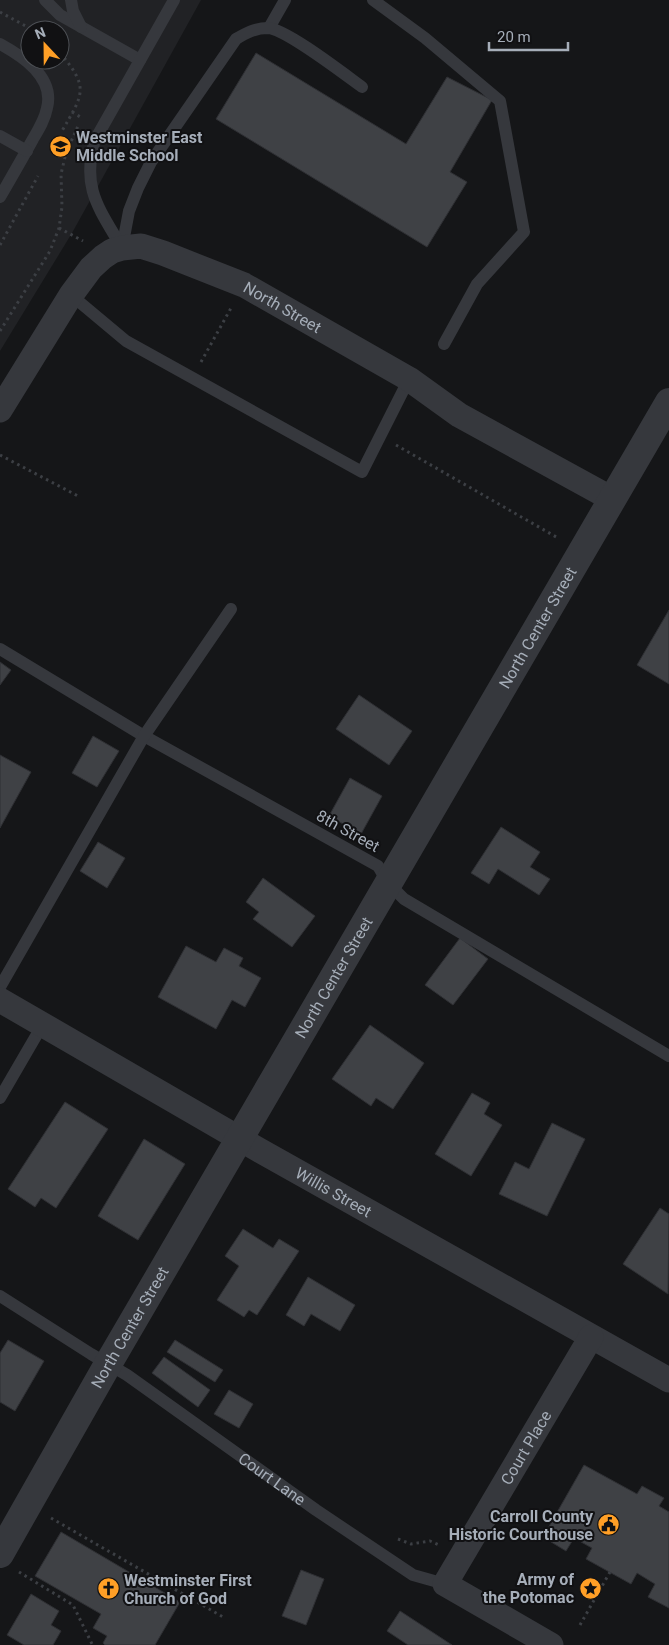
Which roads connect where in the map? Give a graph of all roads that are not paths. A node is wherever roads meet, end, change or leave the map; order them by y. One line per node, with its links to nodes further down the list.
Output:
1 (45, 0): 6 (lane)
2 (71, 0): 6 (lane)
3 (174, 0): 9 (lane)
4 (285, 0): 7 (lane)
5 (373, 0): 16 (lane)
6 (81, 27): 9 (lane)
7 (269, 28): 10 (lane); 14 (lane)
8 (0, 44): 12 (lane)
9 (140, 60): 14 (lane)
10 (362, 87)
11 (0, 136): 12 (lane)
12 (27, 151): 13 (lane)
13 (0, 197)
14 (122, 248): 15 (street, North Street); 17 (street, North Street)
15 (71, 295): 17 (lane); 19 (street, North Street)
16 (444, 344)
17 (409, 379): 20 (street, North Street)
18 (669, 402): 20 (street, North Center Street)
19 (0, 410)
20 (612, 499): 24 (street, North Center Street)
21 (231, 609): 23 (lane)
22 (0, 649): 23 (lane, 8th Street)
23 (144, 736): 24 (lane, 8th Street); 25 (lane)
24 (388, 883): 28 (lane, 8th Street); 30 (street, North Center Street)
25 (0, 987)
26 (0, 1000): 27 (street, Willis Street)
27 (43, 1024): 29 (lane); 30 (street, Willis Street)
28 (669, 1056)
29 (0, 1098)
30 (241, 1139): 32 (street, Willis Street); 33 (street, North Center Street)
31 (0, 1296): 33 (lane, Court Lane)
32 (591, 1337): 34 (street, Willis Street); 36 (street, Court Place)
33 (108, 1364): 35 (street, North Center Street); 36 (lane, Court Lane)
34 (669, 1380)
35 (7, 1561)
36 (445, 1584): 37 (street, Court Lane)
37 (551, 1645)

